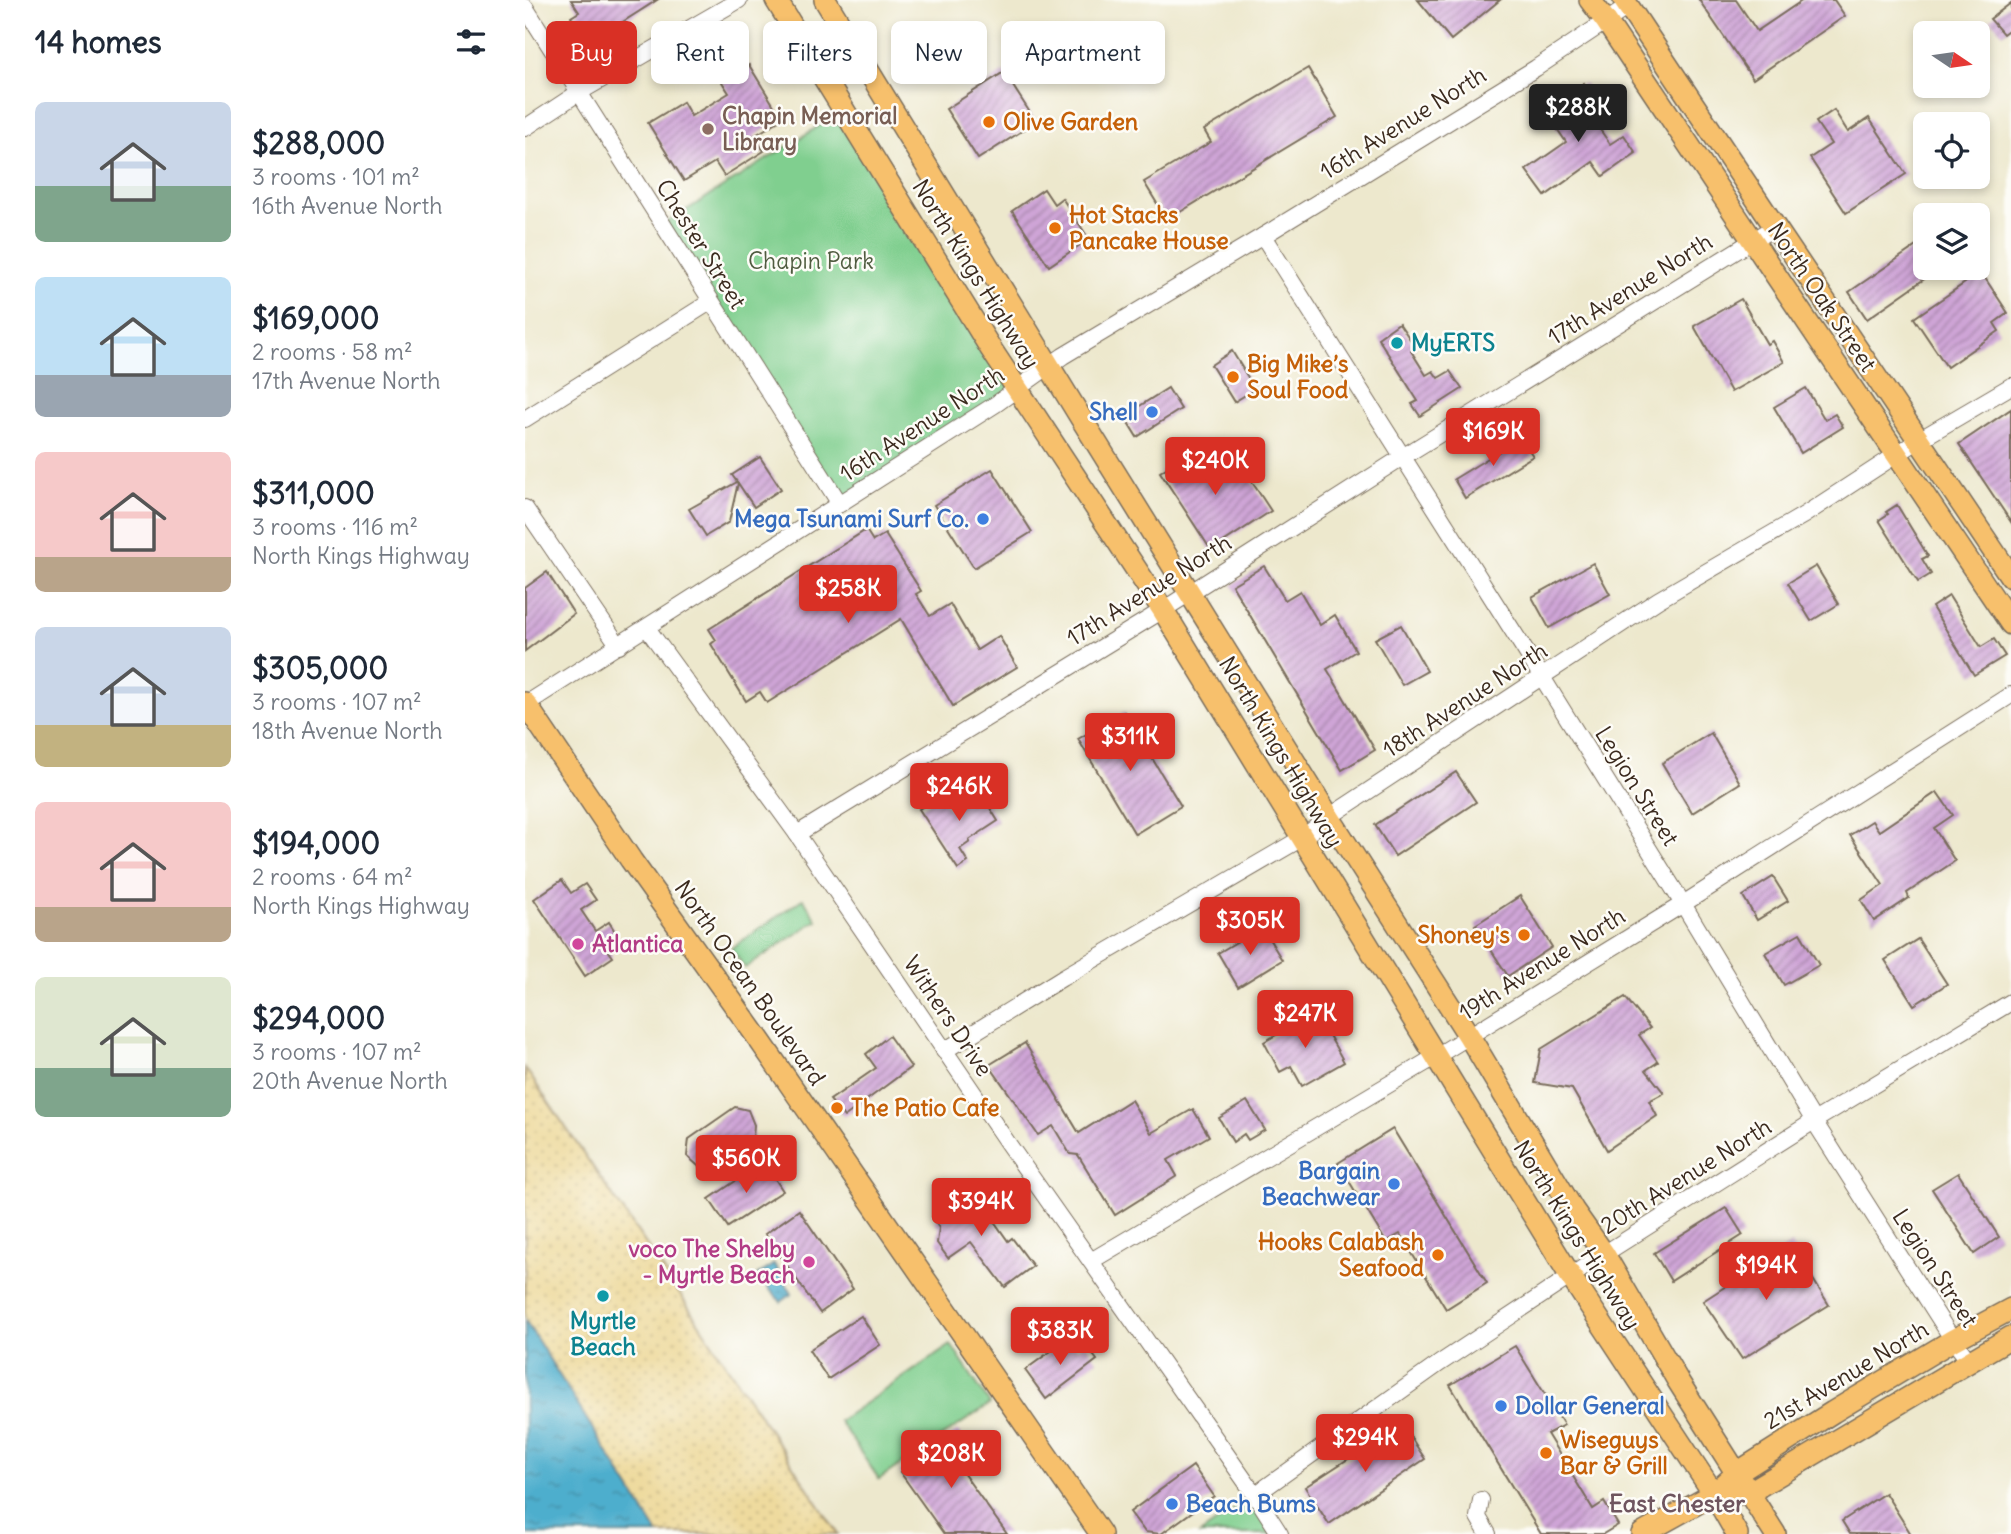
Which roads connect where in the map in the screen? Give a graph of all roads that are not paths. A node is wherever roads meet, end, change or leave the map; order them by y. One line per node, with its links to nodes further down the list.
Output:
1 (739, 0): 8 (street)
2 (776, 0): 16 (main road, North Kings Highway)
3 (825, 0): 14 (main road, North Kings Highway)
4 (1590, 0): 7 (main road, North Oak Street)
5 (1626, 3): 7 (street, 16th Avenue North); 10 (main road, North Oak Street)
6 (525, 7): 8 (street, Chester Street)
7 (1606, 21): 11 (street, 16th Avenue North); 12 (main road, North Oak Street)
8 (578, 93): 9 (street); 13 (street, Chester Street)
9 (525, 128)
10 (1775, 227): 12 (street, 17th Avenue North); 18 (main road, North Oak Street)
11 (1263, 236): 14 (street, 16th Avenue North); 20 (street, Legion Street)
12 (1752, 241): 19 (main road, North Oak Street); 20 (street, 17th Avenue North)
13 (710, 302): 17 (street); 21 (street, Chester Street)
14 (1049, 366): 16 (street, 16th Avenue North); 24 (main road, North Kings Highway)
15 (2011, 386): 18 (street, 18th Avenue North)
16 (1017, 390): 21 (street, 16th Avenue North); 25 (main road, North Kings Highway)
17 (525, 419)
18 (1919, 440): 19 (street, 18th Avenue North); 23 (main road, North Oak Street)
19 (1897, 454): 26 (main road, North Oak Street); 29 (street, 18th Avenue North)
20 (1403, 456): 24 (street, 17th Avenue North); 29 (street, Legion Street)
21 (840, 505): 27 (street, 16th Avenue North)
22 (525, 508): 28 (street)
23 (2011, 577)
24 (1189, 592): 25 (street, 17th Avenue North); 32 (main road, North Kings Highway)
25 (1163, 610): 33 (street, 17th Avenue North); 34 (main road, North Kings Highway)
26 (2011, 624)
27 (647, 628): 28 (street, 16th Avenue North); 33 (street, Withers Drive)
28 (619, 646): 31 (street, 16th Avenue North)
29 (1542, 677): 32 (street, 18th Avenue North); 35 (street, Legion Street)
30 (2011, 695): 35 (street, 19th Avenue North)
31 (526, 704): 53 (main road, North Ocean Boulevard)
32 (1329, 817): 34 (street, 18th Avenue North); 37 (main road, North Kings Highway)
33 (797, 834): 38 (street, Withers Drive)
34 (1302, 838): 38 (street, 18th Avenue North); 39 (main road, North Kings Highway)
35 (1683, 904): 37 (street, 19th Avenue North); 40 (street, Legion Street)
36 (2011, 1002): 40 (street, 20th Avenue North)
37 (1469, 1036): 39 (street, 19th Avenue North); 41 (main road, North Kings Highway)
38 (944, 1051): 42 (street, Withers Drive)
39 (1435, 1057): 42 (street, 19th Avenue North); 43 (main road, North Kings Highway)
40 (1814, 1121): 41 (street, 20th Avenue North); 46 (street, Legion Street)
41 (1604, 1254): 43 (street, 20th Avenue North); 48 (main road, North Kings Highway)
42 (1091, 1261): 51 (street, Withers Drive)
43 (1571, 1277): 50 (main road, North Kings Highway); 51 (street, 20th Avenue North)
44 (2011, 1309): 46 (main road, 21st Avenue North)
45 (2011, 1337): 47 (main road, 21st Avenue North)
46 (1953, 1340): 47 (street, Legion Street); 48 (main road, 21st Avenue North)
47 (1969, 1361): 49 (main road, 21st Avenue North)
48 (1737, 1473): 49 (main road, North Kings Highway); 50 (main road, 21st Avenue North)
49 (1748, 1493): 50 (main road, 21st Avenue North); 58 (main road, North Kings Highway)
50 (1714, 1494): 56 (main road, 21st Avenue North); 57 (main road, North Kings Highway)
51 (1255, 1495): 54 (street, Withers Drive)
52 (1481, 1500): 55 (street)
53 (1101, 1534)
54 (1280, 1534)
55 (1488, 1534)
56 (1642, 1534)
57 (1737, 1534)
58 (1775, 1534)

